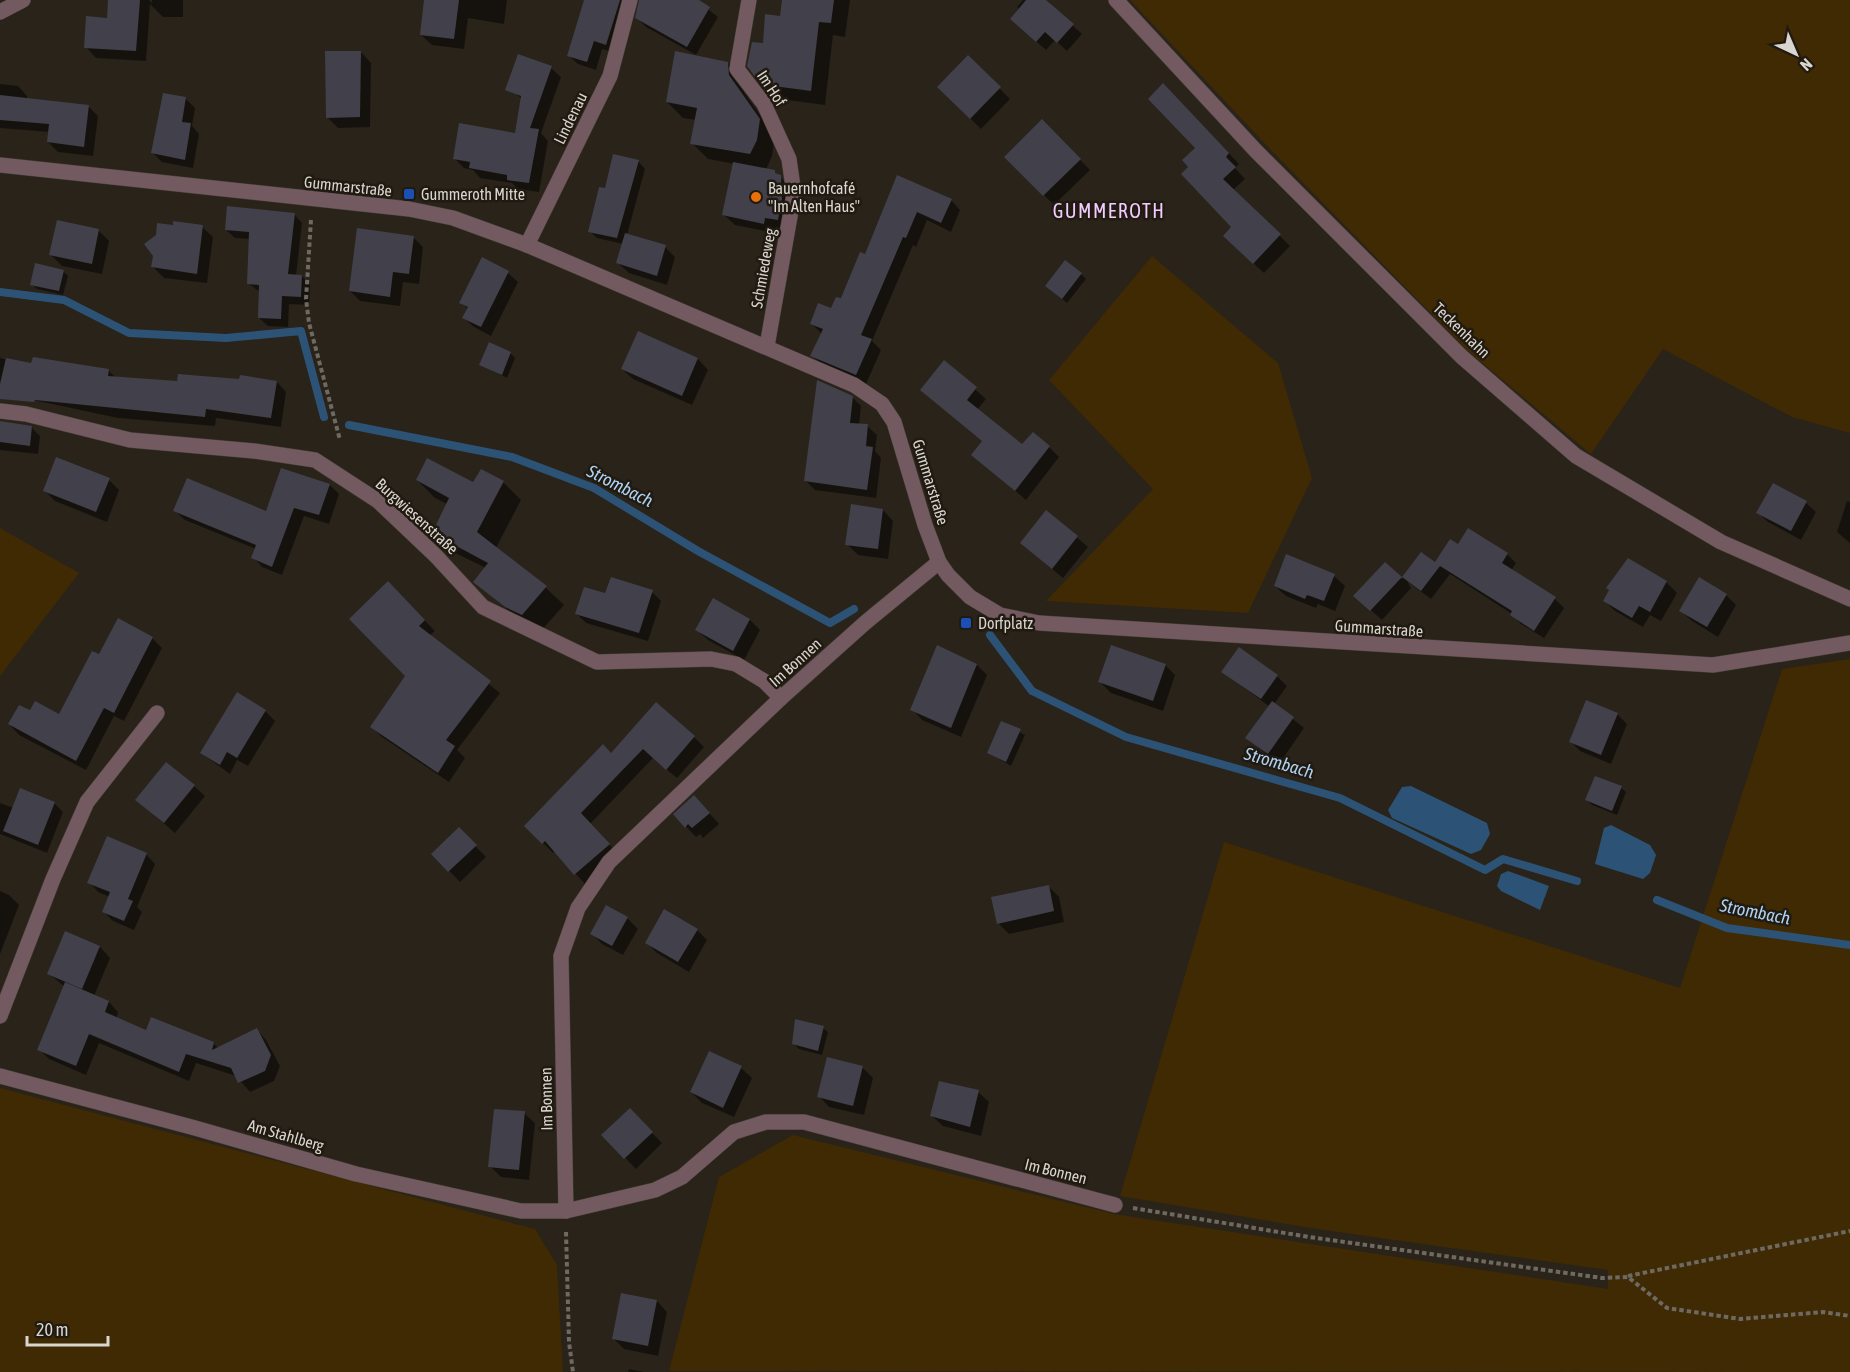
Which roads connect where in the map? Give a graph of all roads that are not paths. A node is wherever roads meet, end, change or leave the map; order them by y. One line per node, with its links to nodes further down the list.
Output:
1 (23, 0): 5 (street)
2 (630, 0): 8 (street, Lindenau)
3 (749, 0): 6 (street, Im Hof)
4 (1116, 0): 12 (street, Teckenhahn)
5 (0, 12)
6 (789, 159): 9 (street, Schmiedeweg)
7 (0, 165): 8 (street, Gummarstraße)
8 (527, 245): 9 (street, Gummarstraße)
9 (767, 346): 11 (street, Gummarstraße)
10 (0, 411): 14 (street, Burgwiesenstraße)
11 (939, 562): 13 (street, Gummarstraße); 14 (street, Im Bonnen)
12 (1850, 598)
13 (1850, 643)
14 (781, 698): 19 (street, Im Bonnen)
15 (157, 713): 16 (street)
16 (0, 1016)
17 (0, 1076): 19 (street, Am Stahlberg)
18 (1115, 1205): 19 (street, Im Bonnen)
19 (566, 1211)

